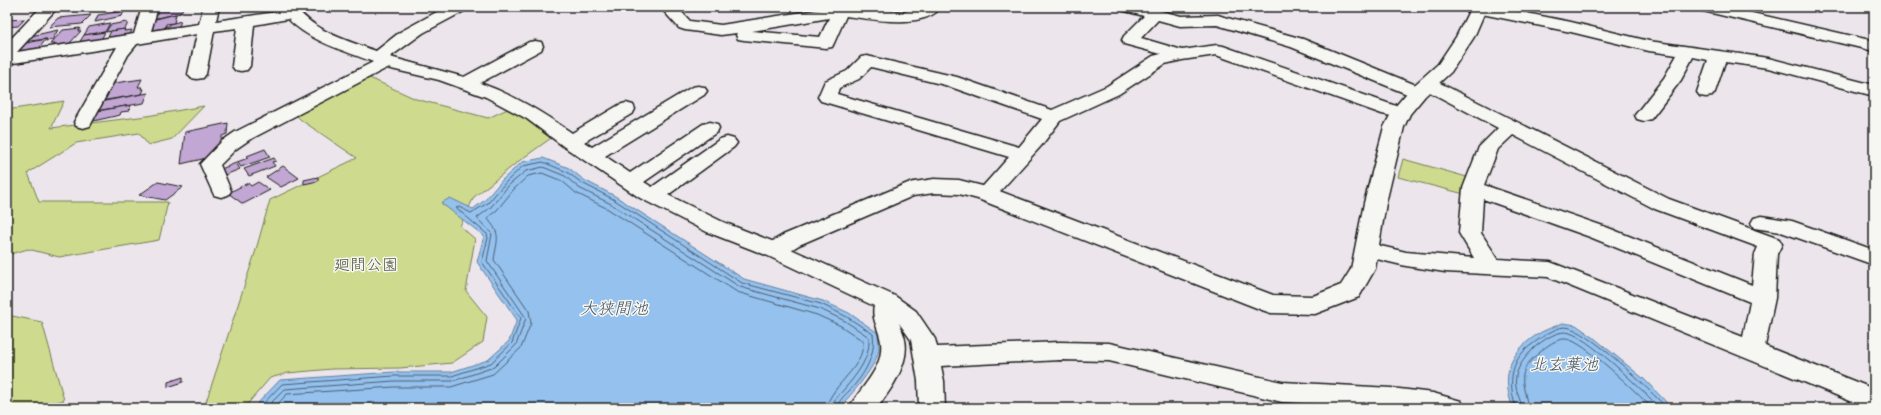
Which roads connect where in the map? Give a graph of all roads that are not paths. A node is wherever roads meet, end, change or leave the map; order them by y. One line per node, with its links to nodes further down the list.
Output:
1 (50, 7): 20 (street)
2 (150, 7): 16 (street)
3 (211, 7): 14 (street)
4 (460, 7): 24 (street)
5 (668, 7): 15 (street)
6 (933, 7): 11 (street)
7 (1127, 7): 12 (street)
8 (1477, 7): 19 (street); 28 (street)
9 (1704, 7): 18 (street)
10 (290, 11): 13 (street); 24 (street)
11 (840, 11): 15 (street); 15 (street)
12 (1160, 11): 21 (street); 28 (street)
13 (246, 22): 14 (street); 25 (street)
14 (208, 28): 16 (street); 26 (street)
15 (735, 28)
16 (136, 39): 23 (street); 36 (street)
17 (535, 46): 27 (street)
18 (1874, 46)
19 (1688, 52): 22 (street); 34 (street)
20 (7, 53)
21 (1182, 55): 33 (street); 35 (street)
22 (1718, 56): 30 (street); 31 (street)
23 (7, 58)
24 (382, 60): 27 (street); 45 (street)
25 (241, 66)
26 (197, 74)
27 (466, 83): 39 (street)
28 (1423, 88): 33 (street); 37 (street)
29 (698, 91): 42 (street)
30 (1874, 91)
31 (1706, 92)
32 (626, 109): 39 (street)
33 (1401, 112): 50 (street)
34 (1644, 115)
35 (1053, 117): 41 (street); 41 (street)
36 (84, 122)
37 (1510, 127): 44 (street); 53 (street)
38 (710, 128): 43 (street)
39 (570, 142): 42 (street)
40 (727, 143): 47 (street)
41 (1021, 154): 46 (street)
42 (592, 156): 43 (street)
43 (630, 182): 47 (street)
44 (1473, 188): 52 (street); 53 (street)
45 (221, 191)
46 (986, 194): 49 (street); 50 (street)
47 (654, 196): 49 (street)
48 (1762, 224): 51 (street)
49 (774, 250): 54 (street)
50 (1368, 250): 52 (street)
51 (1874, 258)
52 (1491, 267): 55 (street)
53 (1763, 298): 55 (street)
54 (887, 302): 56 (street); 58 (street)
55 (1752, 351): 57 (street)
56 (928, 357): 59 (street); 60 (street)
57 (1874, 400)
58 (862, 408)
59 (932, 408)
60 (1452, 408)

